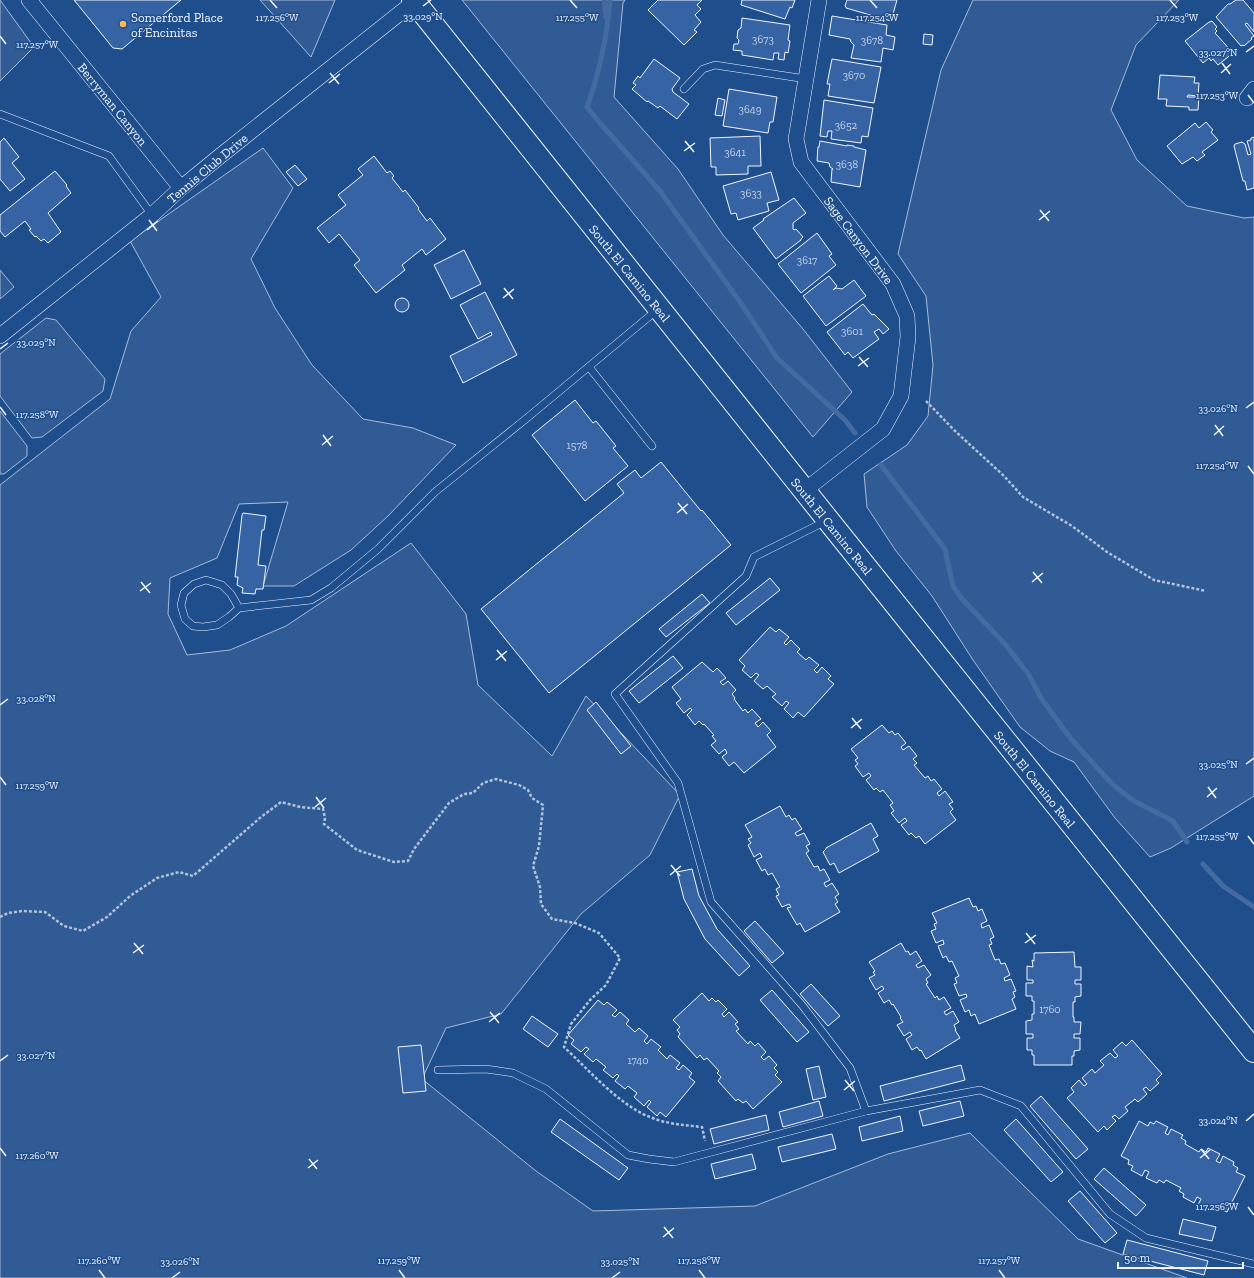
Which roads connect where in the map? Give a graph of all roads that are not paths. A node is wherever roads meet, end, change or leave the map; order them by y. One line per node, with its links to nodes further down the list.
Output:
1 (30, 0): 7 (street, Berryman Canyon)
2 (819, 0): 4 (street, Sage Canyon Drive)
3 (413, 1): 7 (street, Tennis Club Drive); 9 (main road, South El Camino Real)
4 (806, 79): 5 (lane); 13 (street, Sage Canyon Drive)
5 (684, 89)
6 (0, 114): 8 (lane)
7 (181, 188): 8 (street, Tennis Club Drive)
8 (152, 215): 10 (street, Tennis Club Drive)
9 (658, 308): 11 (lane); 13 (main road, South El Camino Real)
10 (0, 336)
11 (589, 367): 12 (lane); 15 (lane)
12 (652, 446)
13 (804, 491): 14 (main road, South El Camino Real)
14 (828, 520): 16 (main road, South El Camino Real); 18 (lane)
15 (240, 608): 15 (lane)
16 (1254, 1051)
17 (438, 1070): 18 (lane)
18 (866, 1111): 19 (lane)
19 (1254, 1264)

